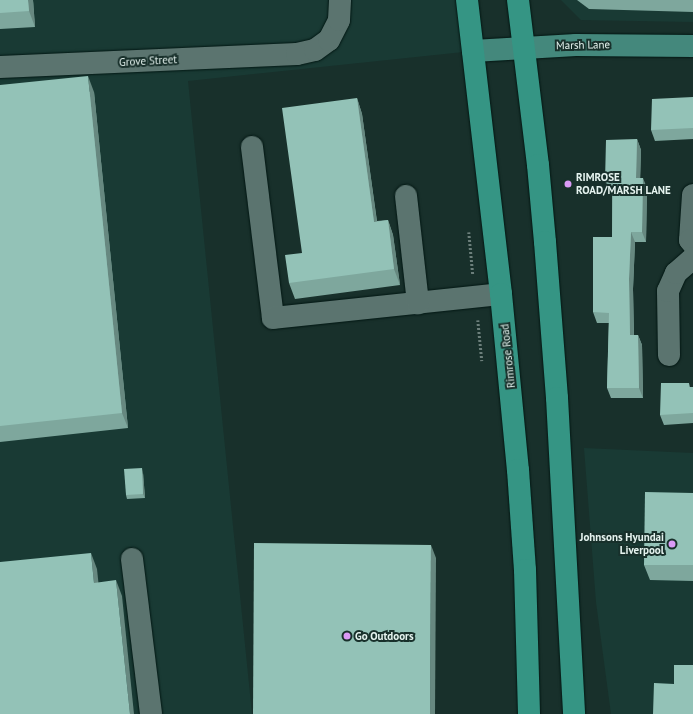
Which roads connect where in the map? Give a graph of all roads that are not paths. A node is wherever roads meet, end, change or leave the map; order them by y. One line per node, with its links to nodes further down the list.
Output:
1 (340, 0): 7 (street, Grove Street)
2 (467, 0): 6 (highway, Rimrose Road)
3 (518, 0): 5 (highway)
4 (693, 46): 5 (main road, Marsh Lane)
5 (523, 47): 6 (main road, Marsh Lane); 19 (highway)
6 (473, 51): 13 (highway, Rimrose Road)
7 (0, 67)
8 (252, 147): 14 (street)
9 (693, 195): 11 (street)
10 (406, 196): 14 (street)
11 (693, 244)
12 (693, 258): 15 (street)
13 (501, 294): 14 (street); 18 (highway, Rimrose Road)
14 (418, 303)
15 (669, 355)
16 (132, 559): 17 (street)
17 (151, 714)
18 (529, 714)
19 (574, 714)

